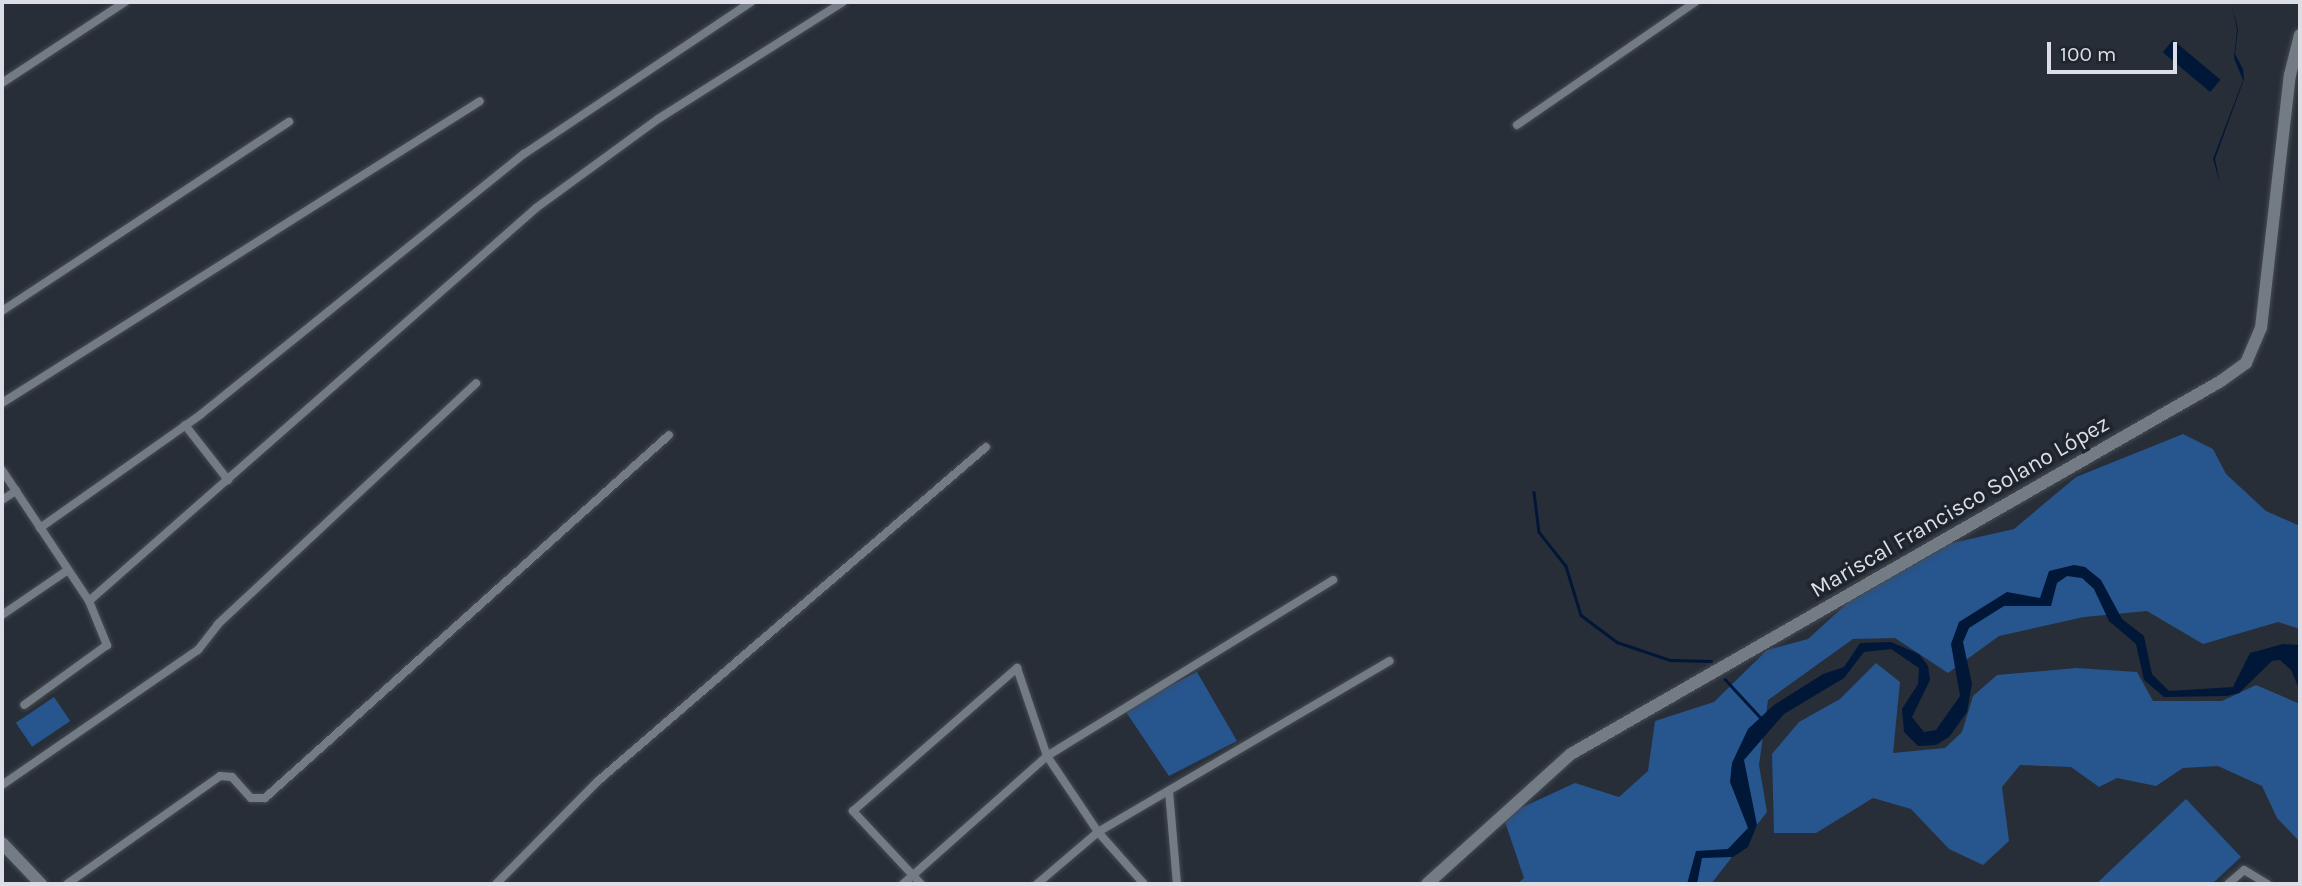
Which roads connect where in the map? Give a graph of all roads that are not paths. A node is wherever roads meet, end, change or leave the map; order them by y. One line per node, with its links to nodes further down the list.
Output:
1 (125, 2): 6 (street)
2 (751, 2): 13 (street)
3 (843, 2): 17 (street)
4 (1695, 2): 9 (street)
5 (2300, 35): 41 (main road, Mariscal Francisco Solano López)
6 (2, 83)
7 (480, 101): 12 (street)
8 (289, 122): 10 (street)
9 (1517, 125)
10 (2, 310)
11 (476, 383): 28 (street)
12 (2, 403)
13 (185, 425): 17 (street); 20 (street)
14 (669, 435): 34 (street)
15 (986, 447): 35 (street)
16 (2, 470): 18 (street)
17 (228, 480): 23 (street)
18 (16, 491): 19 (street); 20 (street)
19 (2, 500)
20 (40, 528): 21 (street)
21 (68, 570): 23 (street); 24 (street)
22 (1334, 580): 27 (street)
23 (89, 601): 26 (street)
24 (2, 615)
25 (1390, 662): 29 (street)
26 (24, 705)
27 (1047, 756): 30 (street); 32 (street); 32 (street)
28 (2, 785)
29 (1169, 791): 30 (street); 40 (street)
30 (1098, 832): 38 (street); 39 (street)
31 (2, 843): 33 (main road)
32 (913, 875): 36 (street); 37 (street)
33 (41, 884)
34 (67, 884)
35 (496, 884)
36 (902, 884)
37 (922, 884)
38 (1037, 884)
39 (1144, 884)
40 (1177, 884)
41 (1427, 884)
42 (2228, 884): 43 (street)
43 (2267, 884)

